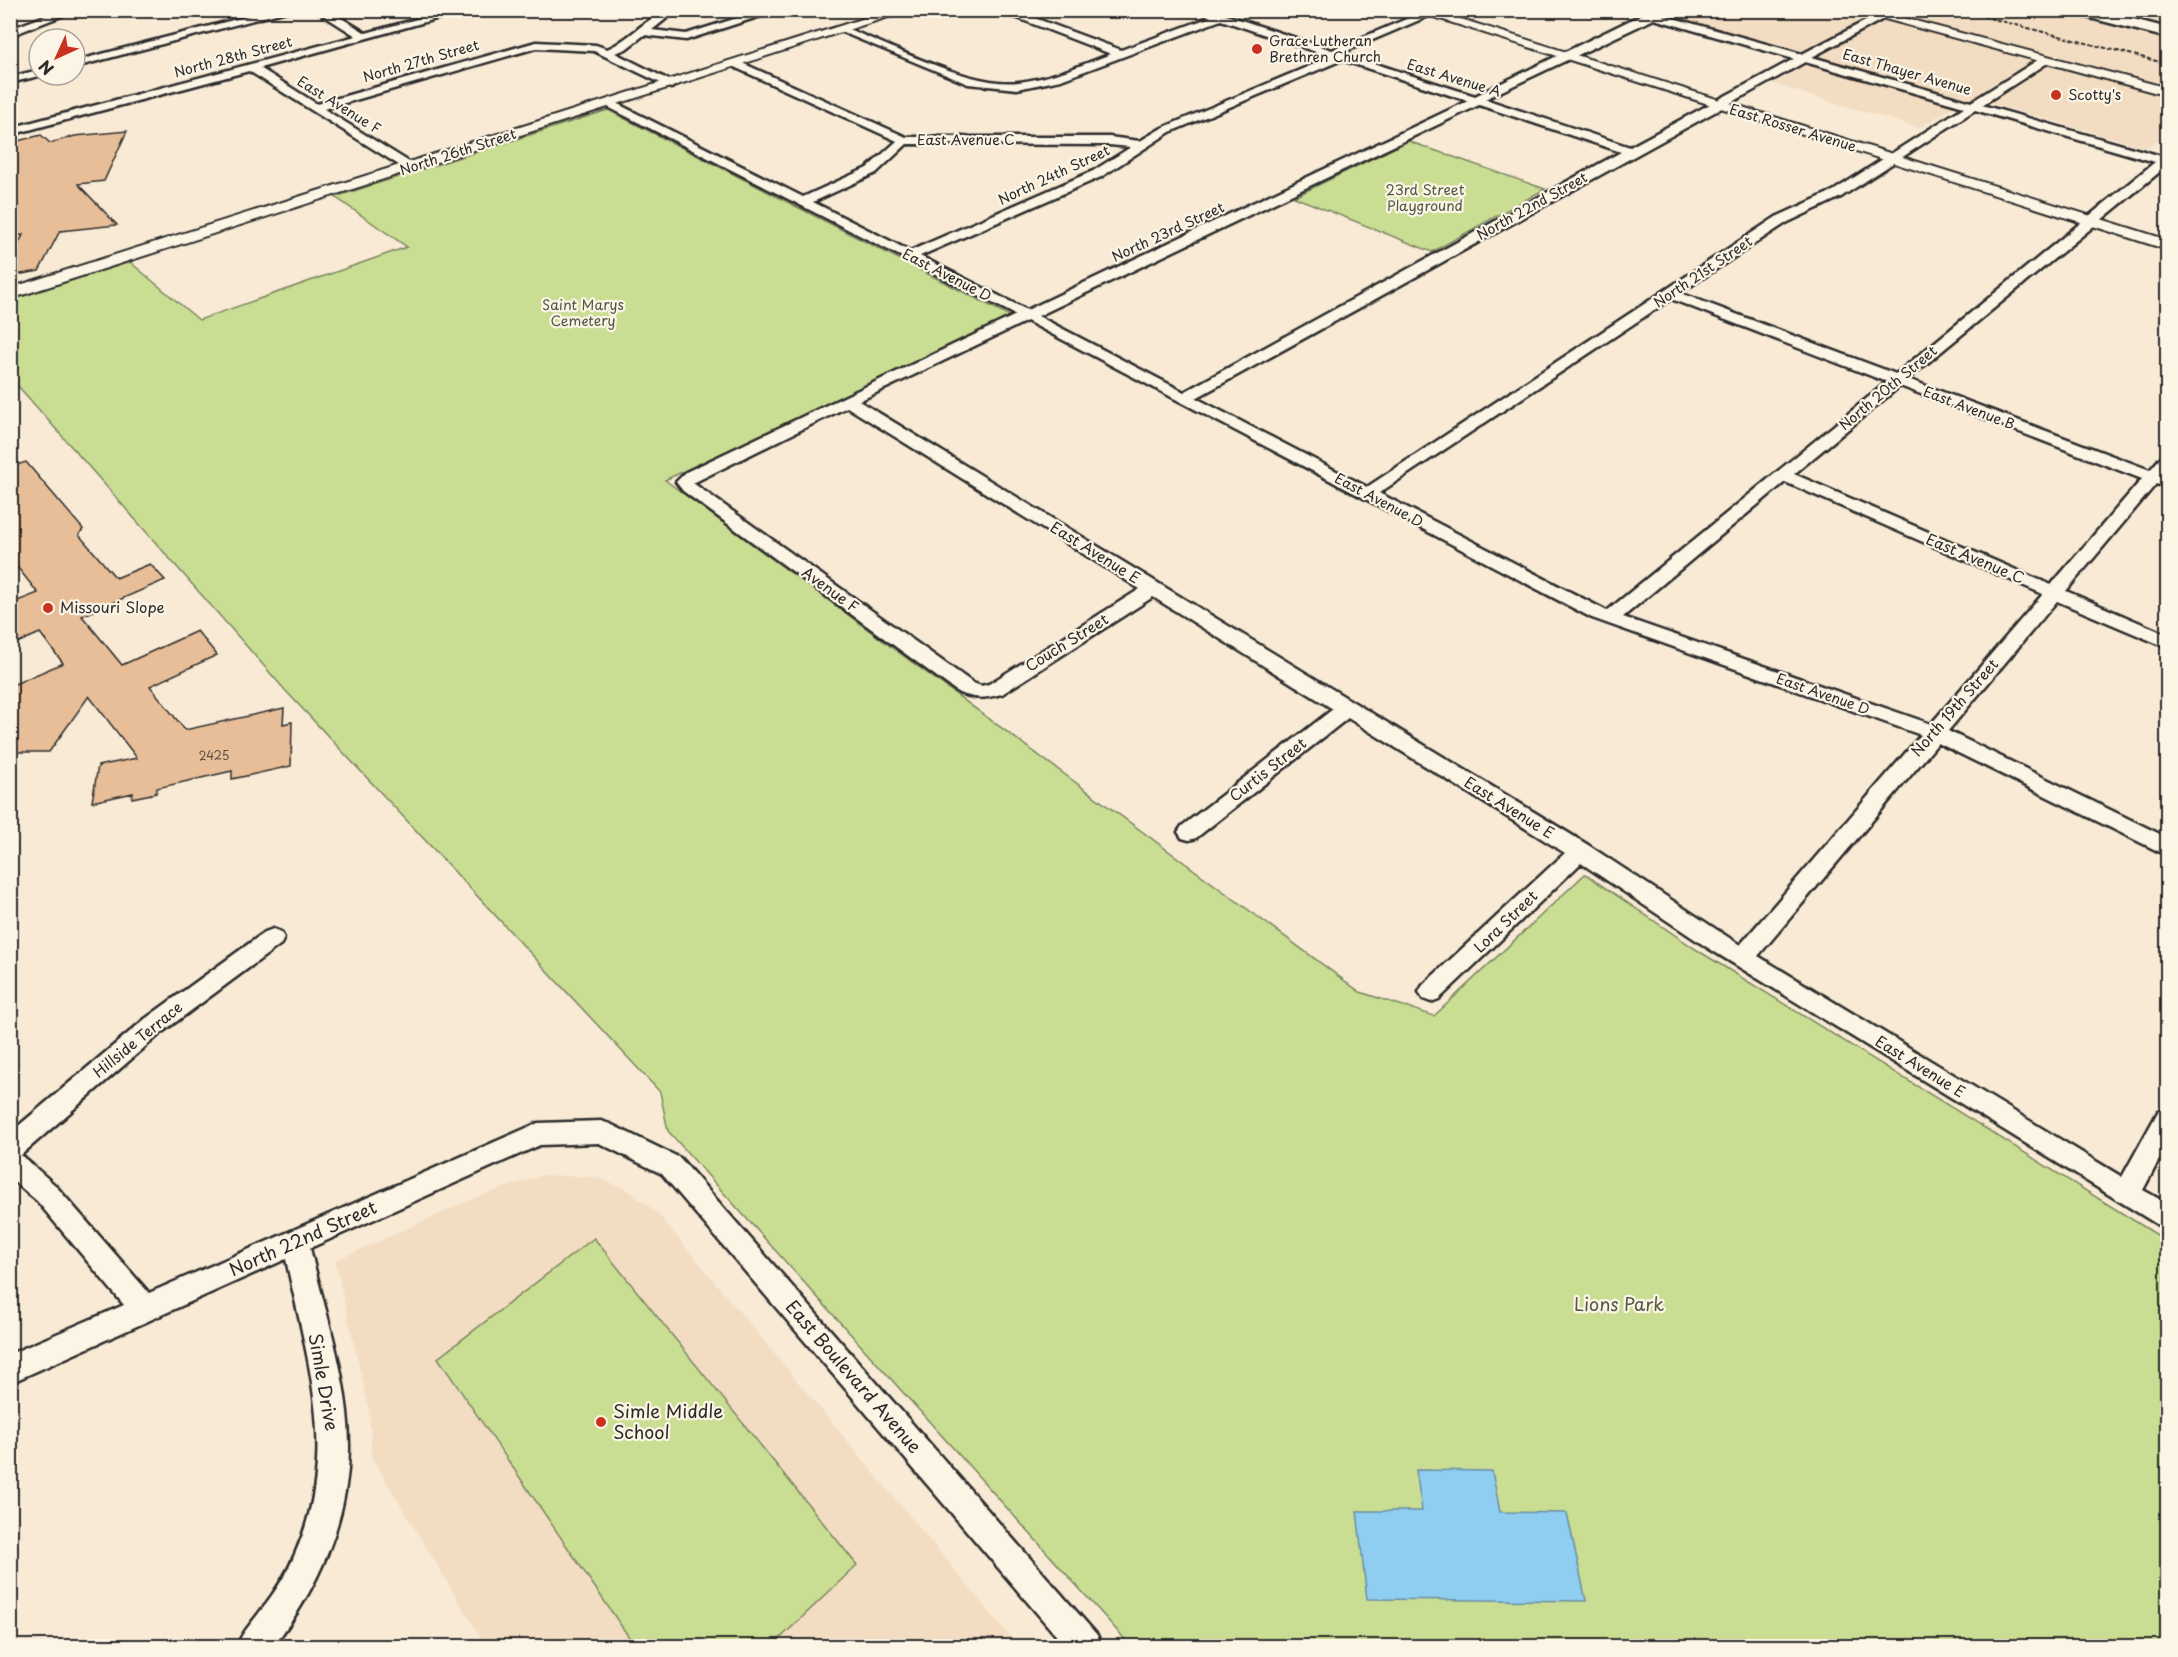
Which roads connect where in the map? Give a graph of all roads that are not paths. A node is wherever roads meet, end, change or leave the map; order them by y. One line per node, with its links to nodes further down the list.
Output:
1 (72, 10): 17 (street)
2 (286, 10): 28 (street)
3 (320, 10): 21 (street)
4 (463, 10): 21 (street, North 28th Street)
5 (672, 10): 19 (street)
6 (904, 10): 18 (street, North 26th Street)
7 (1002, 10): 23 (street)
8 (1638, 10): 14 (street, East Thayer Avenue)
9 (1858, 10): 15 (street)
10 (2077, 10): 20 (main road)
11 (1205, 11): 16 (street, East Avenue A)
12 (770, 12): 19 (street)
13 (1428, 12): 24 (street, North 24th Street); 25 (street, East Rosser Avenue)
14 (1659, 13): 25 (street, North 23rd Street); 26 (street, East Thayer Avenue)
15 (1881, 16): 26 (street, North 22nd Street); 27 (street)
16 (1220, 17): 23 (street); 24 (street, East Avenue A)
17 (12, 30)
18 (842, 30): 23 (street); 29 (street, North 26th Street)
19 (643, 32): 22 (street)
20 (2168, 33)
21 (366, 37): 30 (street, North 28th Street)
22 (606, 53): 33 (street); 39 (street, North 27th Street)
23 (1121, 54)
24 (1335, 56): 35 (street, East Avenue A); 42 (street, North 24th Street)
25 (1565, 57): 35 (street, North 23rd Street); 37 (street, East Rosser Avenue)
26 (1804, 58): 37 (street, North 22nd Street); 38 (street, East Thayer Avenue)
27 (2045, 60): 34 (street); 38 (street, North 21st Street)
28 (87, 61)
29 (736, 64): 33 (street, North 26th Street); 41 (street, East Avenue C)
30 (252, 68): 39 (street, East Avenue F); 40 (street, North 28th Street)
31 (27, 76): 32 (street)
32 (10, 80)
33 (671, 85): 36 (street, North 26th Street)
34 (2168, 92)
35 (1478, 101): 43 (street, East Avenue A); 53 (street, North 23rd Street)
36 (610, 104): 46 (street, North 26th Street); 47 (street, East Avenue D)
37 (1719, 105): 43 (street, North 22nd Street); 44 (street, East Rosser Avenue)
38 (1973, 106): 44 (street, North 21st Street); 45 (street, East Thayer Avenue)
39 (315, 108): 46 (street, East Avenue F)
40 (10, 132)
41 (904, 140): 42 (street, East Avenue C); 47 (street)
42 (1140, 145): 50 (street, North 24th Street)
43 (1631, 151): 55 (street, North 22nd Street)
44 (1893, 159): 48 (street, East Rosser Avenue); 52 (street, North 21st Street)
45 (2166, 160): 48 (street, North 20th Street)
46 (410, 168): 51 (street, North 26th Street)
47 (802, 202): 50 (street, East Avenue D)
48 (2090, 221): 49 (street, East Rosser Avenue); 54 (street, North 20th Street)
49 (2168, 245)
50 (909, 256): 53 (street, East Avenue D)
51 (10, 294)
52 (1670, 294): 54 (street, East Avenue B); 61 (street, North 21st Street)
53 (1028, 316): 55 (street, East Avenue D); 56 (street, North 23rd Street)
54 (1897, 380): 58 (street, North 20th Street); 59 (street, East Avenue B)
55 (1184, 398): 61 (street, East Avenue D)
56 (848, 401): 60 (street, North 23rd Street); 62 (street, East Avenue E)
57 (2168, 459): 59 (street, North 19th Street)
58 (1783, 475): 63 (street, East Avenue C); 64 (street, North 20th Street)
59 (2159, 480): 63 (street, North 19th Street)
60 (684, 482): 66 (street, Avenue F)
61 (1368, 494): 64 (street, East Avenue D)
62 (1153, 589): 66 (street, Couch Street); 67 (street, East Avenue E)
63 (2054, 593): 65 (street, East Avenue C); 68 (street, North 19th Street)
64 (1609, 619): 68 (street, East Avenue D)
65 (2168, 642)
66 (980, 693)
67 (1347, 708): 69 (street, Curtis Street); 71 (street, East Avenue E)
68 (1934, 732): 70 (street, East Avenue D); 73 (street, North 19th Street)
69 (1189, 832)
70 (2168, 848)
71 (1580, 851): 73 (street, East Avenue E); 74 (street, Lora Street)
72 (273, 938): 77 (street, Hillside Terrace)
73 (1743, 958): 79 (street, East Avenue E)
74 (1431, 992)
75 (2168, 1118): 79 (street)
76 (601, 1132): 81 (street, North 22nd Street); 85 (street, East Boulevard Avenue)
77 (10, 1149)
78 (10, 1161): 82 (street)
79 (2127, 1194): 80 (street, East Avenue E)
80 (2168, 1219)
81 (296, 1243): 82 (street, North 22nd Street); 84 (street, Simle Drive)
82 (145, 1309): 83 (street, North 22nd Street)
83 (10, 1369)
84 (253, 1647)
85 (1086, 1647)

